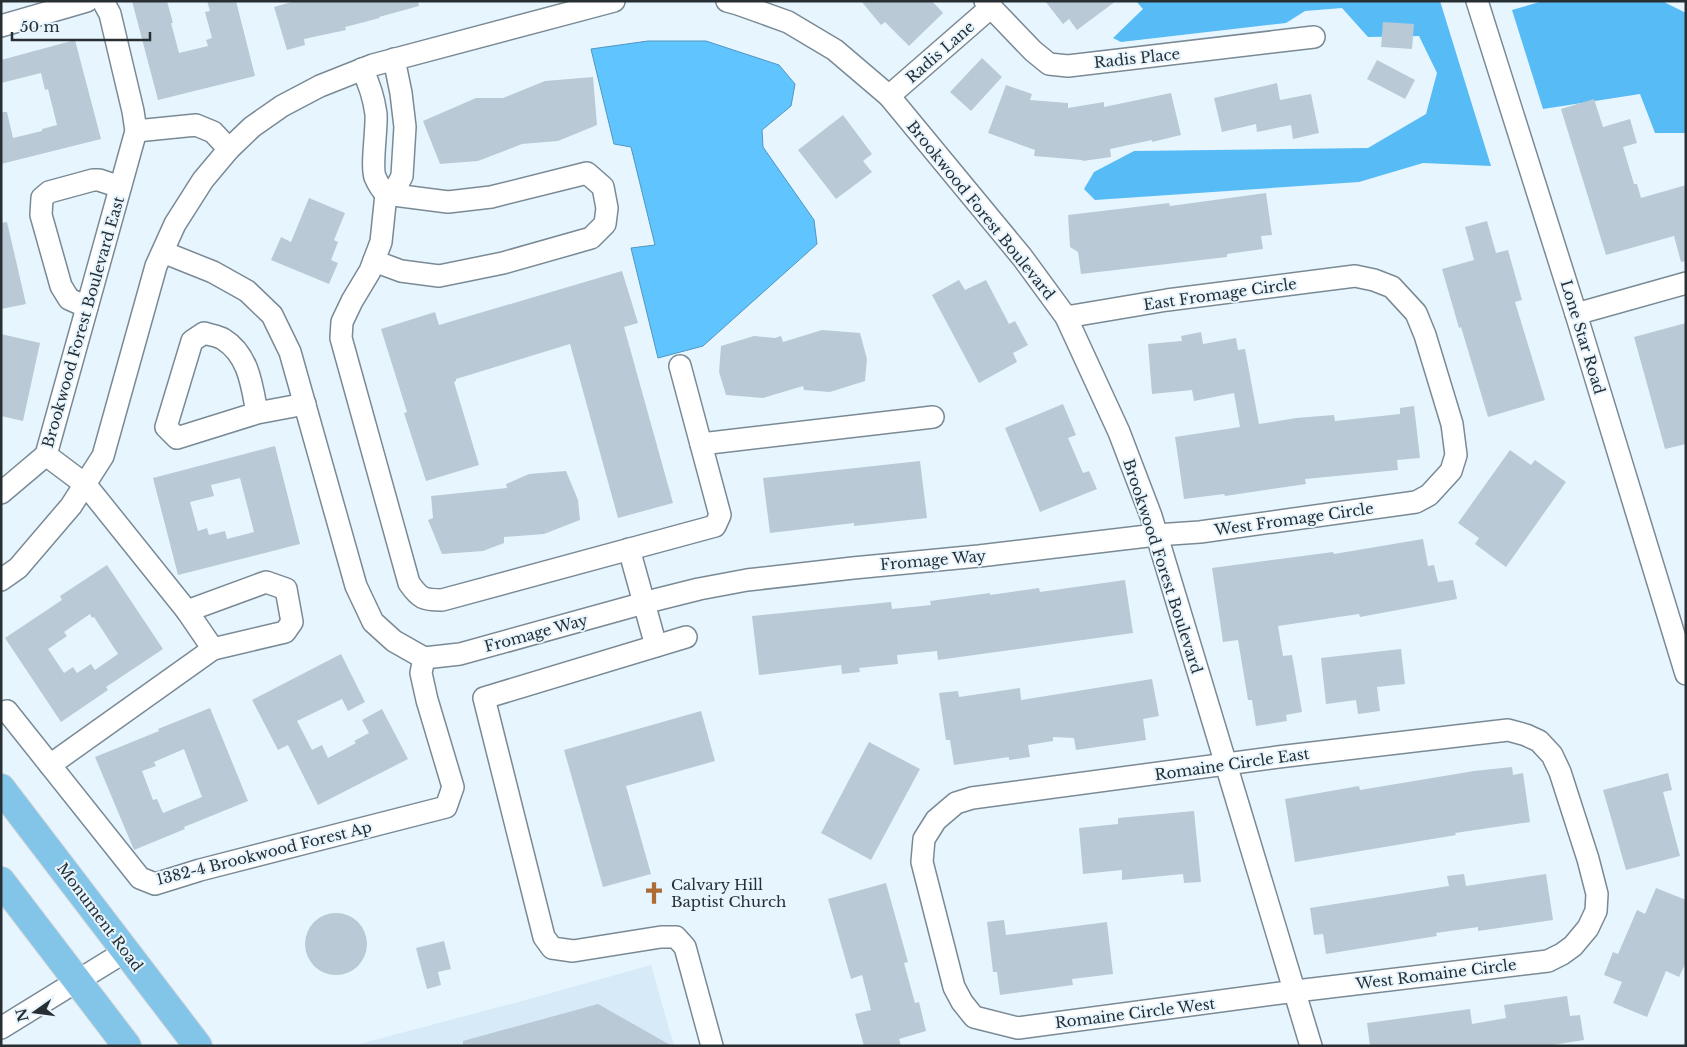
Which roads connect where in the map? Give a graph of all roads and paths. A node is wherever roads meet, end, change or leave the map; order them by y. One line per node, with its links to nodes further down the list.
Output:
1 (87, 1): 7 (street)
2 (103, 1): 12 (street, Brookwood Forest Boulevard East)
3 (614, 1): 9 (street)
4 (727, 1): 11 (street, Brookwood Forest Boulevard)
5 (1477, 1): 22 (street, Lone Star Road)
6 (987, 4): 8 (street, Radis Place); 11 (street, Radis Lane)
7 (1, 26)
8 (1314, 37)
9 (394, 59): 10 (street); 14 (street)
10 (362, 69): 13 (street); 15 (street)
11 (889, 96): 23 (street, Brookwood Forest Boulevard)
12 (136, 131): 15 (street); 16 (street, Brookwood Forest Boulevard East)
13 (376, 138): 14 (street); 17 (street)
14 (404, 138): 17 (street)
15 (229, 149): 18 (street)
16 (120, 187): 21 (street, Brookwood Forest Boulevard East); 21 (street)
17 (386, 194): 19 (street); 19 (street)
18 (163, 252): 25 (street); 30 (street)
19 (374, 261): 34 (street)
20 (1686, 283): 22 (street)
21 (87, 307): 29 (street, Brookwood Forest Boulevard East)
22 (1576, 314): 42 (street, Lone Star Road)
23 (1066, 317): 32 (street, East Fromage Circle); 33 (street, Brookwood Forest Boulevard)
24 (680, 366): 28 (street)
25 (305, 404): 26 (street); 41 (street)
26 (257, 413): 26 (street)
27 (933, 417): 28 (street)
28 (701, 444): 34 (street)
29 (46, 455): 30 (street); 31 (street, Brookwood Forest Boulevard East)
30 (86, 485): 35 (street); 37 (street)
31 (1, 493)
32 (1430, 496): 33 (street, West Fromage Circle)
33 (1156, 535): 36 (street, Fromage Way); 45 (street, Brookwood Forest Boulevard)
34 (629, 549): 36 (street)
35 (1, 580)
36 (645, 603): 39 (street); 41 (street, Fromage Way)
37 (187, 611): 40 (street); 40 (street)
38 (686, 637): 39 (street)
39 (656, 646): 56 (street)
40 (213, 649): 44 (street)
41 (424, 658): 44 (street, 1382-4 Brookwood Forest Ap)
42 (1686, 674)
43 (7, 711): 44 (street, 1382-4 Brookwood Forest Ap)
44 (50, 765)
45 (1226, 765): 48 (street, Romaine Circle East); 51 (street, Brookwood Forest Boulevard); 52 (street, Romaine Circle East)
46 (1, 788): 49 (main road, Monument Road)
47 (1, 881): 50 (main road)
48 (1573, 946): 51 (street, West Romaine Circle)
49 (126, 951): 50 (street); 55 (main road, Monument Road)
50 (78, 982): 53 (street); 54 (main road)
51 (1296, 991): 52 (street, Romaine Circle West); 57 (street, Brookwood Forest Boulevard)
52 (974, 1017)
53 (1, 1028)
54 (126, 1046)
55 (198, 1046)
56 (712, 1046)
57 (1311, 1046)

